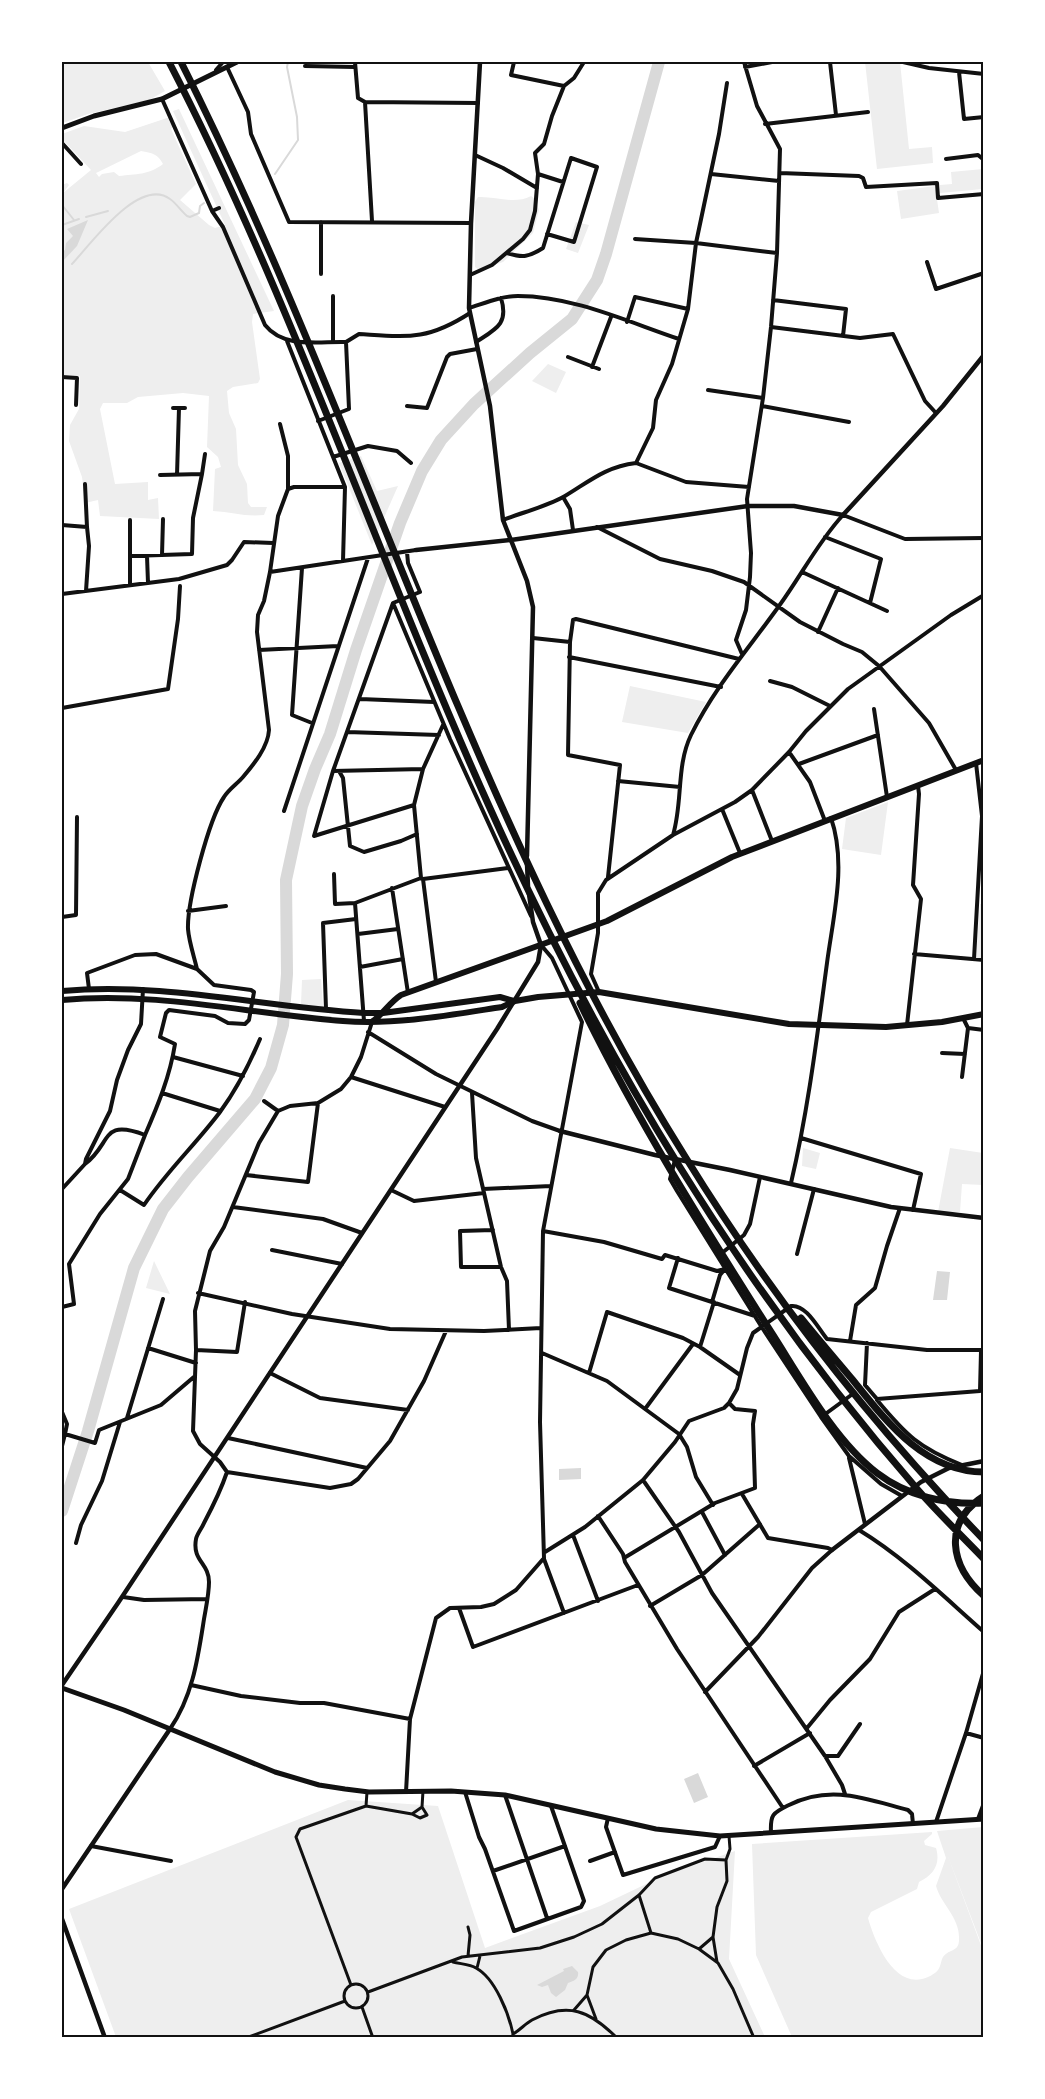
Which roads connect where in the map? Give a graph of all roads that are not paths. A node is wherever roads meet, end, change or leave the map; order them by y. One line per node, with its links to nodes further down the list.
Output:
1 (169, 62): 193 (highway)
2 (181, 62): 268 (highway)
3 (237, 62): 11 (main road)
4 (480, 62): 21 (street)
5 (514, 62): 18 (street)
6 (584, 62): 18 (street)
7 (744, 62): 14 (street)
8 (772, 62): 14 (street)
9 (830, 62): 23 (street)
10 (903, 62): 15 (street)
11 (225, 64): 19 (main road); 37 (street)
12 (355, 64): 13 (street); 20 (street)
13 (304, 66)
14 (745, 67): 25 (street)
15 (959, 72): 16 (street); 24 (street)
16 (984, 74)
17 (727, 83): 34 (street)
18 (564, 86): 33 (street)
19 (162, 99): 26 (main road); 42 (street)
20 (365, 102): 21 (street); 43 (street)
21 (478, 103): 28 (street)
22 (868, 112): 23 (street)
23 (836, 115): 25 (street)
24 (984, 117)
25 (765, 124): 32 (street)
26 (62, 129)
27 (62, 143): 31 (street)
28 (475, 155): 39 (street); 45 (street)
29 (946, 159): 30 (street)
30 (984, 160)
31 (81, 164)
32 (780, 173): 35 (street); 40 (street)
33 (538, 174): 36 (street); 39 (street)
34 (711, 174): 35 (street); 48 (street)
35 (779, 181): 50 (street)
36 (563, 182): 46 (street); 46 (street)
37 (272, 183): 38 (street); 44 (street)
38 (266, 187)
39 (537, 188): 49 (street)
40 (984, 194)
41 (219, 208): 42 (street)
42 (212, 211): 65 (street)
43 (372, 221): 44 (street); 45 (street)
44 (321, 222): 53 (street)
45 (471, 223): 54 (street)
46 (547, 234): 49 (street)
47 (635, 239): 48 (street)
48 (696, 243): 50 (street); 58 (street)
49 (507, 253): 54 (street)
50 (777, 253): 57 (street)
51 (927, 262): 52 (street)
52 (984, 273)
53 (321, 274)
54 (470, 276): 59 (street)
55 (333, 296): 66 (street)
56 (501, 298): 59 (street); 60 (street); 68 (street)
57 (773, 300): 62 (street); 63 (street)
58 (688, 309): 61 (street); 64 (street)
59 (469, 310): 67 (street); 68 (street)
60 (611, 316): 61 (street); 72 (street)
61 (627, 322): 64 (street)
62 (771, 327): 63 (street); 76 (street)
63 (843, 336): 83 (street)
64 (679, 339): 89 (street)
65 (287, 341): 66 (street); 84 (street)
66 (333, 341): 67 (street)
67 (346, 342): 84 (street)
68 (476, 342): 69 (street)
69 (477, 349): 78 (street); 103 (street)
70 (984, 355): 83 (street)
71 (568, 357): 72 (street)
72 (592, 367): 73 (street)
73 (599, 369)
74 (62, 377): 77 (street)
75 (708, 390): 76 (street)
76 (763, 398): 79 (street)
77 (75, 405)
78 (407, 406)
79 (762, 406): 85 (street); 96 (street)
80 (173, 408): 81 (street)
81 (179, 408): 82 (street); 91 (street)
82 (185, 408)
83 (936, 413): 100 (street)
84 (318, 421): 88 (street)
85 (849, 422)
86 (280, 424): 97 (street)
87 (205, 454): 92 (street)
88 (333, 457): 90 (street); 95 (street)
89 (636, 463): 96 (street); 98 (street)
90 (411, 464)
91 (177, 474): 92 (street); 93 (street)
92 (202, 474): 114 (street)
93 (160, 475)
94 (85, 484): 105 (street)
95 (345, 487): 97 (street); 118 (street)
96 (749, 487): 99 (street)
97 (288, 489): 111 (street)
98 (563, 497): 103 (street); 107 (street)
99 (748, 506): 100 (street); 106 (street); 125 (street)
100 (843, 515): 108 (street); 109 (street)
101 (164, 519): 114 (street)
102 (130, 520): 115 (street)
103 (503, 520): 110 (street)
104 (62, 525): 105 (street)
105 (87, 527): 127 (street)
106 (597, 528): 107 (street); 125 (street)
107 (573, 530): 110 (street)
108 (825, 537): 121 (street); 131 (street)
109 (984, 538)
110 (511, 540): 112 (street); 135 (street)
111 (273, 543): 120 (street); 122 (street)
112 (416, 550): 113 (street)
113 (407, 552): 117 (street); 130 (street)
114 (162, 555): 116 (street)
115 (131, 556): 116 (street); 123 (street)
116 (147, 556): 122 (street)
117 (368, 558): 118 (street); 137 (street)
118 (343, 561): 119 (street)
119 (302, 568): 120 (street); 138 (street)
120 (270, 572): 139 (street)
121 (802, 572): 126 (street); 132 (street)
122 (148, 584): 123 (street)
123 (130, 585): 127 (street)
124 (180, 586): 148 (street)
125 (748, 586): 132 (street); 140 (street)
126 (838, 588): 131 (street); 134 (street)
127 (86, 591): 128 (street)
128 (62, 594)
129 (984, 595): 142 (street)
130 (393, 603): 145 (street); 146 (street)
131 (870, 603): 133 (street)
132 (779, 606): 134 (street); 140 (street)
133 (887, 611)
134 (818, 632): 142 (street)
135 (533, 638): 136 (street); 188 (street)
136 (570, 642): 140 (street); 141 (street)
137 (338, 646): 138 (street); 150 (street)
138 (296, 648): 139 (street); 150 (street)
139 (259, 650): 185 (street)
140 (740, 656): 144 (street)
141 (569, 657): 144 (street); 163 (street)
142 (879, 666): 147 (street); 160 (street)
143 (770, 681): 147 (street)
144 (721, 687): 165 (street)
145 (360, 699): 146 (street); 152 (street)
146 (434, 702): 151 (street)
147 (830, 706): 155 (street)
148 (62, 708)
149 (874, 709): 154 (street)
150 (312, 723): 170 (street)
151 (443, 723): 153 (street); 178 (street)
152 (347, 732): 153 (street); 161 (street)
153 (439, 735): 159 (street)
154 (878, 735): 158 (street); 167 (street)
155 (789, 752): 158 (street); 166 (street)
156 (984, 760): 157 (main road)
157 (976, 763): 160 (main road); 196 (street)
158 (799, 764): 172 (street)
159 (423, 769): 162 (street); 168 (street)
160 (957, 770): 164 (main road)
161 (333, 771): 162 (street); 173 (street)
162 (339, 771): 173 (street)
163 (618, 782): 165 (street); 180 (street)
164 (918, 786): 167 (main road); 194 (street)
165 (680, 787): 175 (street)
166 (752, 790): 169 (street); 176 (street)
167 (887, 797): 172 (main road)
168 (414, 806): 173 (street); 174 (street)
169 (722, 809): 175 (street); 177 (street)
170 (284, 811)
171 (77, 817): 186 (street)
172 (828, 820): 176 (main road); 220 (street)
173 (349, 826): 174 (street)
174 (417, 834): 181 (street)
175 (673, 835): 180 (street)
176 (772, 841): 177 (main road)
177 (740, 853): 189 (main road)
178 (508, 868): 181 (street); 188 (street)
179 (334, 874): 183 (street)
180 (608, 878): 189 (street)
181 (422, 879): 182 (street); 200 (street)
182 (392, 888): 183 (street); 190 (street)
183 (355, 903): 187 (street)
184 (226, 906): 185 (street)
185 (188, 911): 199 (street)
186 (62, 917)
187 (356, 919): 191 (street); 212 (street)
188 (533, 922): 192 (street)
189 (598, 924): 192 (main road); 204 (street)
190 (398, 928): 191 (street); 195 (street)
191 (357, 934): 198 (street)
192 (541, 945): 200 (main road); 206 (street); 210 (street)
193 (555, 946): 317 (highway); 333 (highway)
194 (914, 954): 196 (street); 221 (street)
195 (402, 959): 198 (street); 205 (street)
196 (975, 959): 197 (street)
197 (984, 960)
198 (360, 967): 213 (street)
199 (197, 969): 201 (street); 209 (street)
200 (436, 983): 205 (main road)
201 (89, 989): 202 (main road); 203 (main road)
202 (143, 989): 208 (street); 209 (main road)
203 (62, 991)
204 (599, 992): 206 (main road); 220 (main road)
205 (408, 993): 215 (main road)
206 (570, 993): 210 (main road); 240 (street)
207 (62, 998): 208 (main road)
208 (143, 998): 211 (main road); 244 (street)
209 (253, 1000): 211 (street); 212 (main road)
210 (515, 1001): 215 (main road); 219 (main road); 232 (street)
211 (251, 1010): 218 (main road); 228 (street)
212 (326, 1010): 213 (main road)
213 (364, 1013): 214 (main road); 218 (street)
214 (374, 1013): 215 (main road); 219 (street)
215 (383, 1013): 219 (main road)
216 (984, 1014): 217 (main road)
217 (963, 1018): 221 (main road); 222 (street)
218 (364, 1021): 219 (main road)
219 (372, 1021): 224 (street)
220 (820, 1025): 221 (main road); 242 (street)
221 (907, 1026)
222 (968, 1028): 223 (street); 227 (street)
223 (984, 1030)
224 (368, 1032): 230 (street); 232 (street)
225 (260, 1039): 229 (street)
226 (942, 1053): 227 (street)
227 (965, 1054): 231 (street)
228 (173, 1057): 229 (street); 233 (street)
229 (243, 1076): 238 (street)
230 (351, 1077): 236 (street); 237 (street)
231 (963, 1077)
232 (459, 1085): 234 (street); 237 (street)
233 (162, 1092): 238 (street); 241 (street)
234 (472, 1093): 240 (street); 253 (street)
235 (264, 1101): 239 (street)
236 (318, 1103): 239 (street); 245 (street)
237 (445, 1107): 252 (street)
238 (220, 1111): 251 (street)
239 (278, 1111): 245 (street)
240 (560, 1131): 243 (street); 248 (street)
241 (146, 1135): 244 (street); 251 (street)
242 (801, 1138): 247 (street); 256 (street)
243 (675, 1159): 246 (street); 263 (street)
244 (85, 1164): 250 (street)
245 (246, 1175): 254 (street)
246 (760, 1177): 247 (street); 263 (street)
247 (791, 1183): 249 (street)
248 (551, 1186): 253 (street); 259 (street)
249 (814, 1189): 255 (street); 262 (street)
250 (62, 1190)
251 (120, 1190): 273 (street)
252 (391, 1190): 253 (street); 260 (street)
253 (484, 1191): 258 (street)
254 (232, 1207): 260 (street); 269 (street)
255 (900, 1208): 256 (street); 280 (street)
256 (913, 1210): 257 (street)
257 (984, 1218)
258 (493, 1230): 266 (street); 266 (street)
259 (543, 1231): 264 (street); 277 (street)
260 (362, 1233): 265 (street)
261 (272, 1250): 265 (street)
262 (797, 1254)
263 (718, 1257): 267 (street)
264 (678, 1258): 267 (street); 272 (street)
265 (342, 1264): 274 (street)
266 (501, 1267): 278 (street)
267 (725, 1269): 272 (street); 275 (street)
268 (770, 1283): 312 (highway); 326 (highway)
269 (198, 1293): 271 (street); 285 (street)
270 (163, 1299): 284 (street)
271 (245, 1302): 274 (street); 285 (street)
272 (713, 1302): 275 (street); 283 (street)
273 (62, 1307)
274 (308, 1316): 279 (street); 289 (street)
275 (755, 1316): 276 (street)
276 (762, 1326): 280 (street); 292 (street); 299 (street)
277 (541, 1328): 278 (street); 287 (street)
278 (509, 1330): 279 (street)
279 (446, 1331): 297 (street)
280 (850, 1341): 281 (street)
281 (867, 1343): 286 (street); 293 (street)
282 (693, 1344): 283 (street); 290 (street); 296 (street)
283 (700, 1347): 292 (street)
284 (148, 1348): 288 (street); 300 (street)
285 (196, 1350): 288 (street)
286 (982, 1351): 294 (street)
287 (542, 1353): 290 (street); 329 (street)
288 (196, 1363): 291 (street)
289 (270, 1373): 297 (street); 304 (street)
290 (589, 1373): 296 (street)
291 (196, 1375): 300 (street); 307 (street)
292 (740, 1375): 295 (street)
293 (865, 1385): 294 (street); 299 (street)
294 (877, 1399): 309 (street)
295 (729, 1403): 303 (street); 314 (street)
296 (645, 1409): 303 (street)
297 (408, 1410): 310 (street)
298 (62, 1412): 302 (street)
299 (821, 1417): 306 (street)
300 (126, 1418): 301 (street)
301 (120, 1421): 302 (street); 327 (street)
302 (66, 1434): 305 (street)
303 (679, 1434): 313 (street); 318 (street)
304 (228, 1438): 307 (street); 310 (street)
305 (62, 1446)
306 (849, 1456): 315 (street); 322 (street)
307 (214, 1457): 311 (street); 338 (street)
308 (984, 1461): 309 (street)
309 (963, 1465): 315 (street)
310 (367, 1468): 311 (street)
311 (226, 1472): 339 (street)
312 (984, 1472)
313 (643, 1480): 320 (street); 323 (street)
314 (742, 1494): 318 (street); 321 (street)
315 (902, 1496): 322 (street)
316 (984, 1496): 337 (highway)
317 (984, 1503)
318 (713, 1504): 319 (street)
319 (702, 1512): 323 (street); 330 (street)
320 (598, 1516): 325 (street); 332 (street)
321 (760, 1524): 328 (street); 330 (street)
322 (865, 1524): 324 (street)
323 (675, 1528): 332 (street); 334 (street)
324 (859, 1530): 328 (street); 336 (street)
325 (573, 1535): 329 (street); 340 (street)
326 (984, 1540)
327 (76, 1543)
328 (831, 1550): 345 (street)
329 (545, 1552): 331 (street)
330 (725, 1555): 334 (street)
331 (544, 1558): 342 (street); 343 (street)
332 (624, 1558): 335 (street)
333 (984, 1559)
334 (702, 1575): 341 (street); 345 (street)
335 (638, 1585): 340 (street); 341 (street)
336 (935, 1589): 344 (street); 352 (street)
337 (984, 1596)
338 (123, 1597): 339 (street); 348 (street)
339 (207, 1599): 347 (street)
340 (598, 1600): 343 (street)
341 (650, 1606): 349 (street)
342 (459, 1608): 343 (street); 350 (street)
343 (564, 1613)
344 (984, 1632)
345 (749, 1646): 349 (street); 352 (street)
346 (984, 1670): 354 (street)
347 (191, 1685): 350 (street); 353 (street)
348 (62, 1687): 353 (main road)
349 (705, 1692): 358 (street)
350 (410, 1719): 361 (street)
351 (860, 1724): 357 (street)
352 (807, 1728): 355 (street)
353 (170, 1729): 360 (main road); 378 (street)
354 (966, 1732): 356 (street); 373 (street)
355 (810, 1733): 357 (street); 358 (street)
356 (984, 1738)
357 (825, 1756): 363 (street)
358 (754, 1766): 369 (street)
359 (423, 1791): 361 (main road); 362 (main road); 368 (street)
360 (367, 1792): 361 (main road); 367 (street)
361 (406, 1792)
362 (465, 1792): 364 (main road); 385 (street)
363 (845, 1794): 369 (street); 374 (street)
364 (505, 1795): 366 (main road); 381 (street)
365 (984, 1803): 372 (street)
366 (551, 1805): 371 (main road); 379 (street)
367 (366, 1806): 370 (street); 401 (street)
368 (422, 1807): 370 (street); 370 (street)
369 (783, 1808): 375 (street)
370 (412, 1814)
371 (608, 1818): 376 (main road); 380 (street)
372 (981, 1819): 373 (main road)
373 (936, 1822): 374 (main road)
374 (913, 1824): 375 (main road)
375 (771, 1833): 377 (main road)
376 (720, 1836): 377 (main road); 380 (street)
377 (729, 1836): 382 (street)
378 (91, 1846): 383 (street); 386 (street)
379 (565, 1846): 381 (street); 388 (street)
380 (615, 1851): 384 (street)
381 (527, 1859): 385 (street); 388 (street)
382 (726, 1860): 387 (street); 393 (street)
383 (171, 1861)
384 (590, 1861)
385 (493, 1871): 388 (street)
386 (62, 1889)
387 (639, 1895): 391 (street); 397 (street)
388 (547, 1918)
389 (62, 1919): 392 (street)
390 (468, 1927): 396 (street)
391 (651, 1933): 395 (street); 403 (street)
392 (68, 1937): 394 (street); 409 (street)
393 (713, 1937): 395 (street); 399 (street)
394 (62, 1941)
395 (699, 1948): 399 (street)
396 (468, 1956): 397 (street); 398 (street)
397 (480, 1956): 400 (street)
398 (451, 1961): 400 (street); 402 (street)
399 (718, 1963): 413 (street)
400 (477, 1968): 408 (street)
401 (351, 1985): 402 (street); 404 (street)
402 (368, 1992): 405 (street)
403 (587, 1995): 406 (street); 407 (street)
404 (345, 2001): 405 (street); 410 (street)
405 (362, 2007): 411 (street)
406 (574, 2010): 407 (street); 408 (street)
407 (596, 2019): 412 (street)
408 (512, 2036)
409 (105, 2037)
410 (246, 2037)
411 (373, 2037)
412 (616, 2037)
413 (754, 2037)

